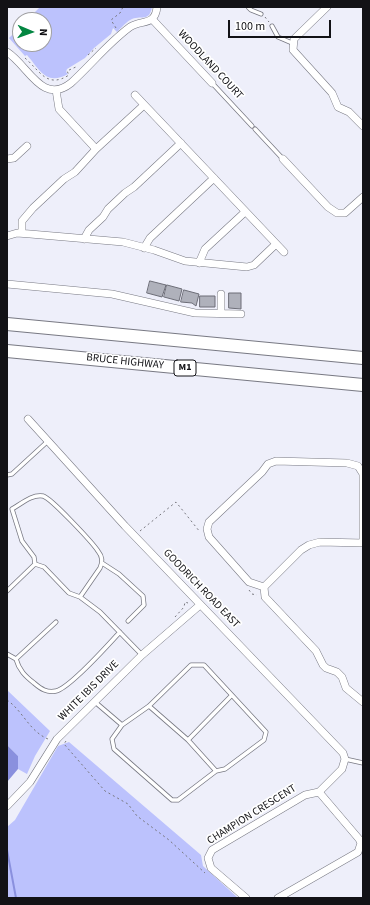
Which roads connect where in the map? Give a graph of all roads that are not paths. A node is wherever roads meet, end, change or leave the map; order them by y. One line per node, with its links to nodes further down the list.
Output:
1 (157, 7): 5 (street)
2 (248, 7): 4 (lane)
3 (327, 7): 7 (street)
4 (262, 14)
5 (152, 19): 9 (street, WOODLAND COURT); 10 (street)
6 (272, 26): 7 (lane)
7 (292, 43): 14 (street)
8 (7, 52): 10 (street)
9 (212, 83): 13 (lane, WOODLAND COURT)
10 (56, 90): 18 (street)
11 (135, 95): 12 (street)
12 (144, 105): 16 (street); 18 (street)
13 (252, 126)
14 (363, 126)
15 (255, 129): 20 (lane)
16 (180, 143): 21 (street); 26 (street)
17 (27, 146): 19 (street)
18 (96, 149): 24 (street)
19 (7, 159)
20 (284, 159): 22 (street)
21 (214, 178): 23 (street); 28 (street)
22 (363, 197)
23 (245, 212): 27 (street); 30 (street)
24 (22, 233): 25 (street); 26 (street)
25 (7, 236)
26 (84, 240): 28 (street)
27 (276, 244): 29 (street); 30 (street)
28 (144, 248): 30 (street)
29 (284, 252)
30 (199, 263)
31 (7, 284): 33 (street)
32 (221, 294): 33 (street)
33 (221, 314): 34 (street)
34 (241, 314)
35 (7, 324): 37 (highway)
36 (7, 351): 38 (highway, BRUCE HIGHWAY / M1)
37 (363, 358)
38 (363, 385)
39 (28, 419): 40 (street, GOODRICH ROAD EAST)
40 (48, 441): 41 (lane); 50 (street, GOODRICH ROAD EAST)
41 (7, 475)
42 (7, 508): 43 (lane)
43 (12, 509): 45 (lane); 46 (lane)
44 (363, 543): 47 (street); 47 (street)
45 (102, 563): 49 (lane); 51 (lane)
46 (35, 564): 48 (lane); 49 (lane)
47 (264, 587): 59 (street)
48 (7, 591)
49 (80, 597): 53 (lane)
50 (200, 604): 55 (street, WHITE IBIS DRIVE); 63 (street, GOODRICH ROAD EAST)
51 (128, 621)
52 (56, 622): 56 (lane)
53 (120, 632): 55 (lane); 56 (lane)
54 (7, 654): 56 (lane)
55 (142, 655): 58 (street, WHITE IBIS DRIVE)
56 (16, 658)
57 (232, 695): 60 (lane); 62 (lane); 65 (lane)
58 (95, 702): 61 (lane); 67 (street, WHITE IBIS DRIVE)
59 (363, 702)
60 (149, 706): 61 (lane); 62 (lane)
61 (122, 725): 65 (lane)
62 (188, 740): 65 (lane)
63 (345, 760): 64 (lane); 66 (street, CHAMPION CRESCENT)
64 (363, 763)
65 (216, 771)
66 (319, 792): 68 (street); 69 (street, CHAMPION CRESCENT)
67 (7, 806)
68 (362, 843): 70 (street)
69 (246, 898)
70 (278, 898)

